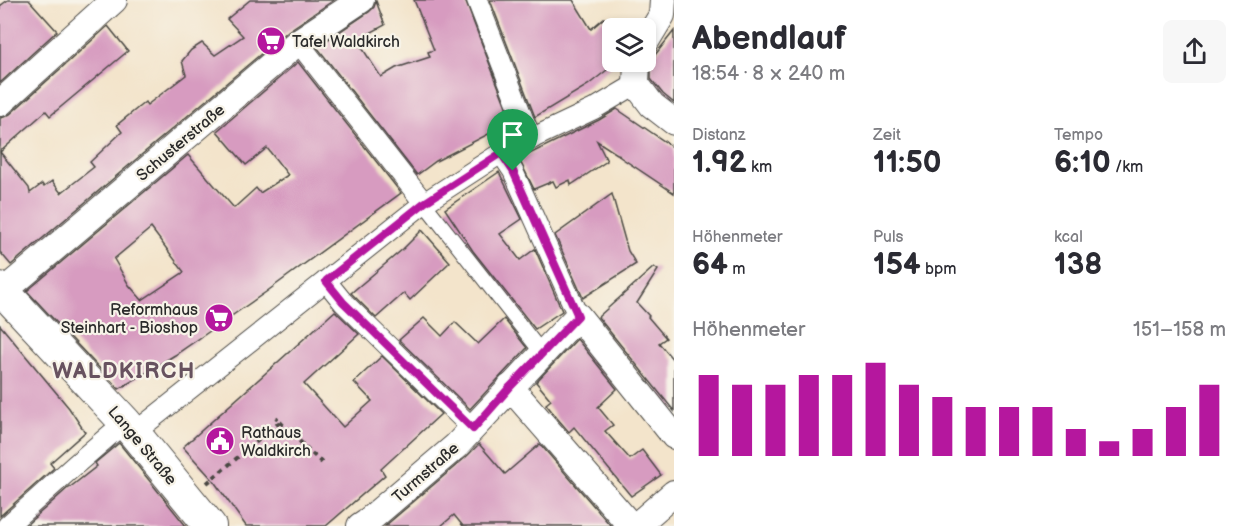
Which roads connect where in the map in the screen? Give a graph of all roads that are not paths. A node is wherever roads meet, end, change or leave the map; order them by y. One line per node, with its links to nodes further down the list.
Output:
1 (114, 0): 8 (street)
2 (361, 0): 6 (street, Schusterstraße)
3 (477, 0): 10 (street)
4 (663, 0): 5 (street)
5 (656, 25)
6 (298, 42): 12 (street); 14 (street, Schusterstraße)
7 (637, 73): 9 (street); 10 (street)
8 (0, 103)
9 (674, 122)
10 (532, 139): 11 (street)
11 (501, 153): 12 (street); 15 (street)
12 (424, 203): 13 (street); 16 (lane)
13 (326, 281): 18 (street); 19 (street)
14 (2, 289): 18 (street, Lange Straße)
15 (578, 316): 16 (street, Turmstraße); 20 (street)
16 (542, 353): 17 (street, Turmstraße)
17 (510, 387): 19 (street, Turmstraße); 25 (street)
18 (130, 428): 22 (street); 23 (street, Lange Straße)
19 (473, 429): 24 (street, Turmstraße)
20 (674, 436)
21 (674, 493): 25 (street)
22 (8, 526)
23 (210, 526)
24 (360, 526)
25 (634, 526)

